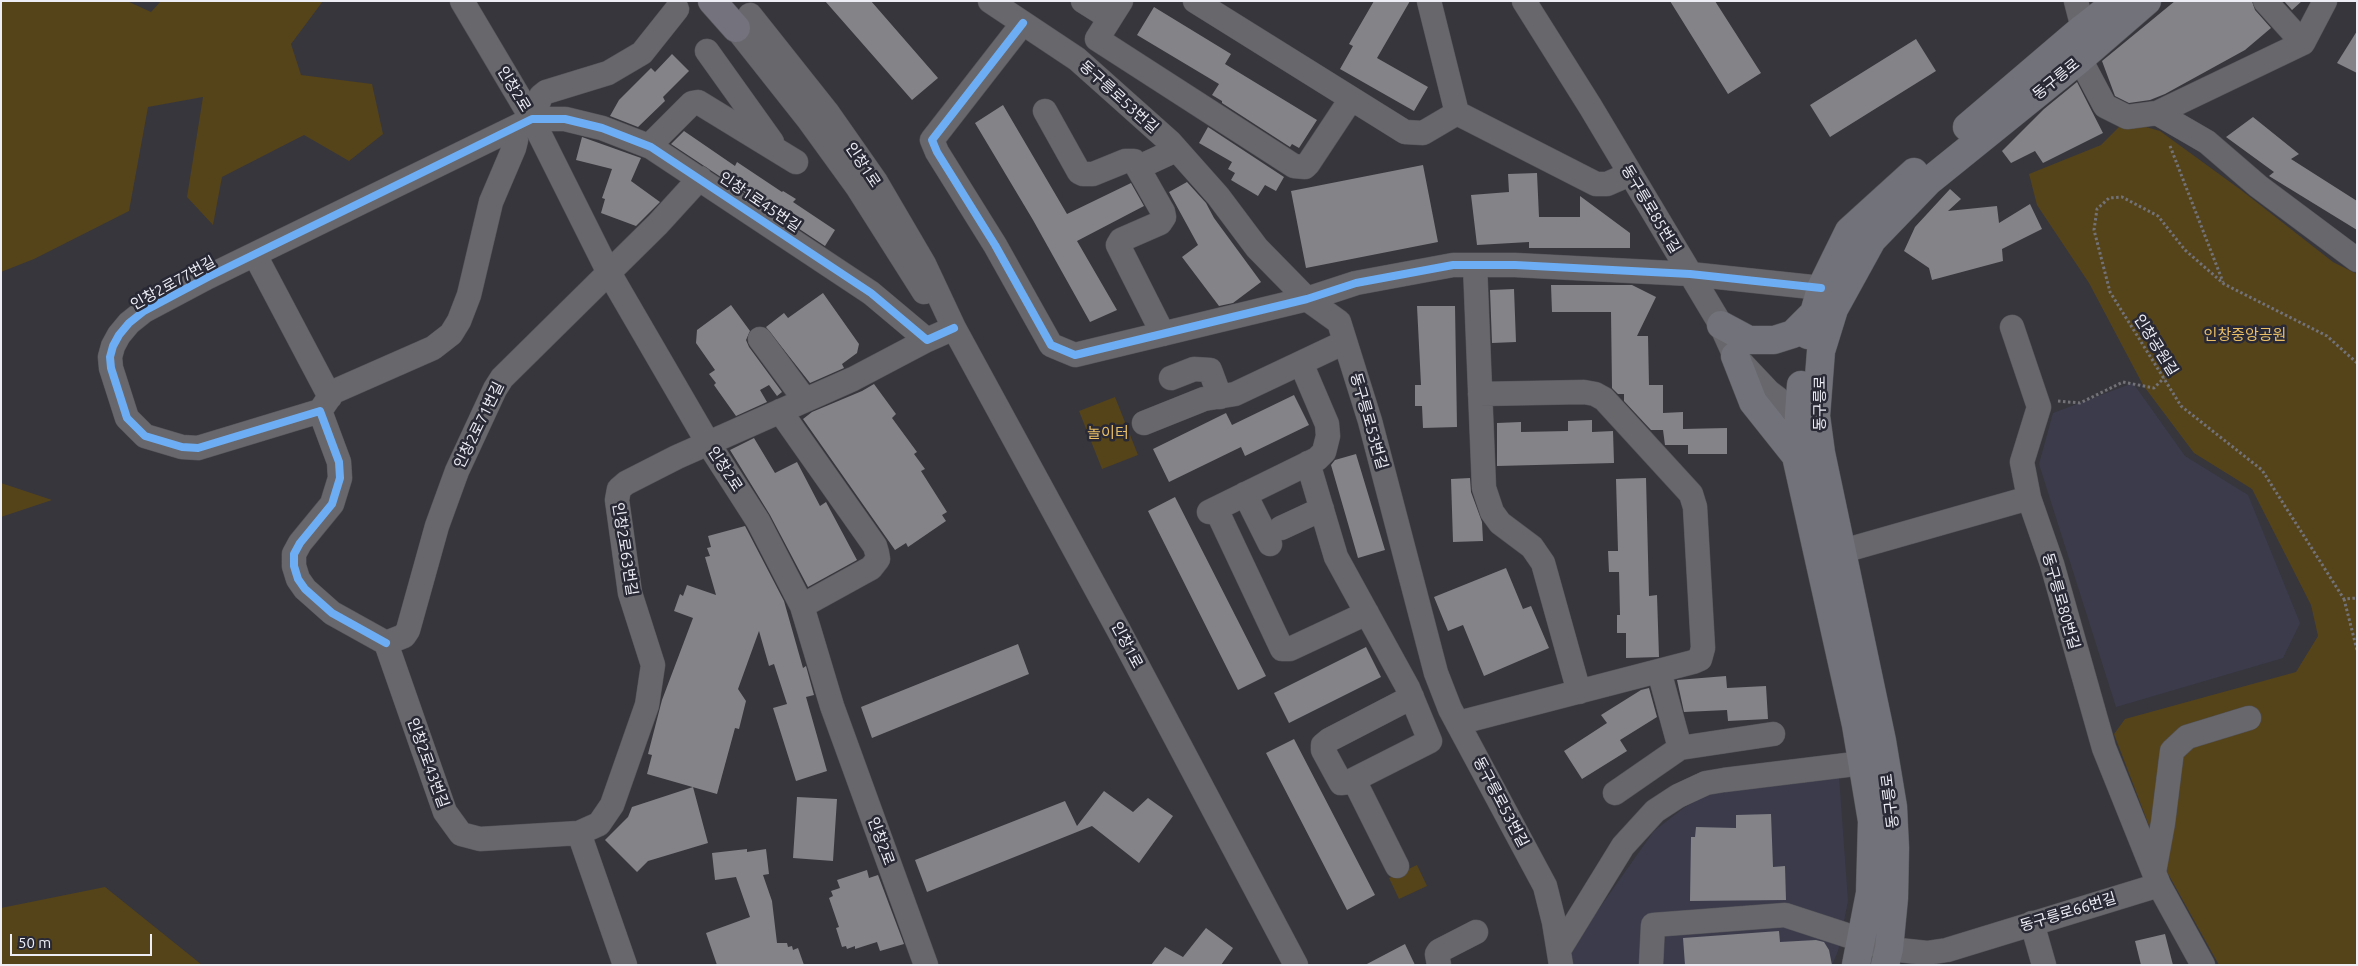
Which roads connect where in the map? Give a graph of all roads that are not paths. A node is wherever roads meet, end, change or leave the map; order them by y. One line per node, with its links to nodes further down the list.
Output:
1 (462, 1): 27 (street, 인창2로)
2 (712, 1): 15 (highway)
3 (990, 1): 16 (street, 동구릉로53번길)
4 (1083, 1): 14 (street)
5 (1195, 1): 23 (street)
6 (1429, 1): 25 (street)
7 (1524, 1): 31 (street, 동구릉로85번길)
8 (2076, 1): 17 (street)
9 (2118, 1): 17 (main road, 동구릉로)
10 (2147, 1): 22 (main road, 동구릉로)
11 (2265, 1): 19 (street)
12 (2325, 1): 19 (street)
13 (677, 9): 27 (street)
14 (1116, 10): 18 (street)
15 (741, 15): 43 (street, 인창1로)
16 (1023, 23): 21 (street, 동구릉로53번길); 44 (street)
17 (2083, 28): 38 (main road, 동구릉로)
18 (1097, 39): 21 (street); 23 (street)
19 (2303, 43): 26 (street)
20 (707, 51): 28 (street)
21 (1071, 55): 29 (street, 동구릉로53번길)
22 (2080, 59): 26 (street); 56 (main road, 동구릉로)
23 (1351, 98): 25 (street)
24 (1045, 111): 30 (street)
25 (1457, 113): 31 (street)
26 (2157, 113): 34 (street)
27 (523, 124): 28 (street, 인창1로45번길); 33 (street, 인창2로77번길); 36 (street, 인창2로); 54 (street, 인창2로77번길)
28 (649, 146): 32 (street, 인창1로45번길)
29 (1176, 150): 30 (street); 39 (street, 동구릉로53번길)
30 (1139, 167): 44 (street)
31 (1630, 174): 37 (street, 동구릉로85번길)
32 (700, 178): 36 (street, 인창2로71번길); 46 (street, 인창1로45번길)
33 (255, 255): 54 (street); 54 (street, 인창2로77번길)
34 (2357, 260)
35 (1476, 264): 37 (street); 39 (street); 51 (street)
36 (608, 272): 58 (street, 인창2로); 67 (street, 인창2로71번길)
37 (1690, 274): 38 (street); 41 (street, 동구릉로85번길)
38 (1821, 288): 40 (main road, 동구릉로)
39 (1307, 299): 44 (street); 47 (street, 동구릉로53번길)
40 (1813, 314): 41 (main road); 56 (main road, 동구릉로)
41 (1721, 325): 48 (street, 동구릉로85번길)
42 (2012, 327): 62 (street, 동구릉로80번길)
43 (954, 328): 46 (street); 88 (street, 인창1로)
44 (1164, 334)
45 (760, 338): 53 (street)
46 (928, 340): 53 (street)
47 (1345, 342): 49 (street); 72 (street, 동구릉로53번길)
48 (1735, 356): 56 (street, 동구릉로85번길); 59 (main road)
49 (1301, 363): 52 (street); 60 (street)
50 (1171, 378): 52 (street)
51 (1480, 394): 68 (street); 69 (street)
52 (1220, 397): 57 (street)
53 (805, 400): 55 (street)
54 (325, 404): 67 (street)
55 (780, 411): 58 (street); 65 (street)
56 (1807, 415): 59 (main road, 동구릉로); 64 (main road, 동구릉로)
57 (1144, 423)
58 (708, 443): 65 (street, 인창2로); 78 (street, 인창2로63번길)
59 (1796, 456): 75 (main road, 동구릉로)
60 (1308, 463): 61 (street); 63 (street)
61 (1245, 494): 63 (street); 66 (street)
62 (2029, 498): 64 (street); 80 (street, 동구릉로80번길)
63 (1322, 509): 66 (street)
64 (1843, 552): 84 (main road, 동구릉로)
65 (802, 606): 87 (street, 인창2로)
66 (1367, 613): 70 (street)
67 (386, 644): 78 (street, 인창2로43번길)
68 (1659, 671): 69 (street); 74 (street)
69 (1580, 692): 72 (street)
70 (1412, 697): 76 (street); 76 (street)
71 (2249, 718): 80 (street)
72 (1458, 724): 85 (street, 동구릉로53번길)
73 (1773, 734): 74 (street)
74 (1680, 748): 77 (street)
75 (1863, 763): 83 (main road, 동구릉로); 85 (street)
76 (1354, 780): 79 (street)
77 (1615, 793)
78 (579, 833): 86 (street)
79 (1397, 866)
80 (2156, 879): 81 (street, 동구릉로66번길); 92 (street)
81 (2032, 923): 84 (street, 동구릉로66번길); 91 (street)
82 (1476, 932): 89 (street)
83 (1859, 952): 84 (street, 동구릉로66번길); 90 (street, 동구릉로66번길)
84 (1887, 957)
85 (1560, 958)
86 (625, 965)
87 (926, 965)
88 (1296, 965)
89 (1439, 965)
90 (1650, 965)
91 (2044, 965)
92 (2203, 965)

